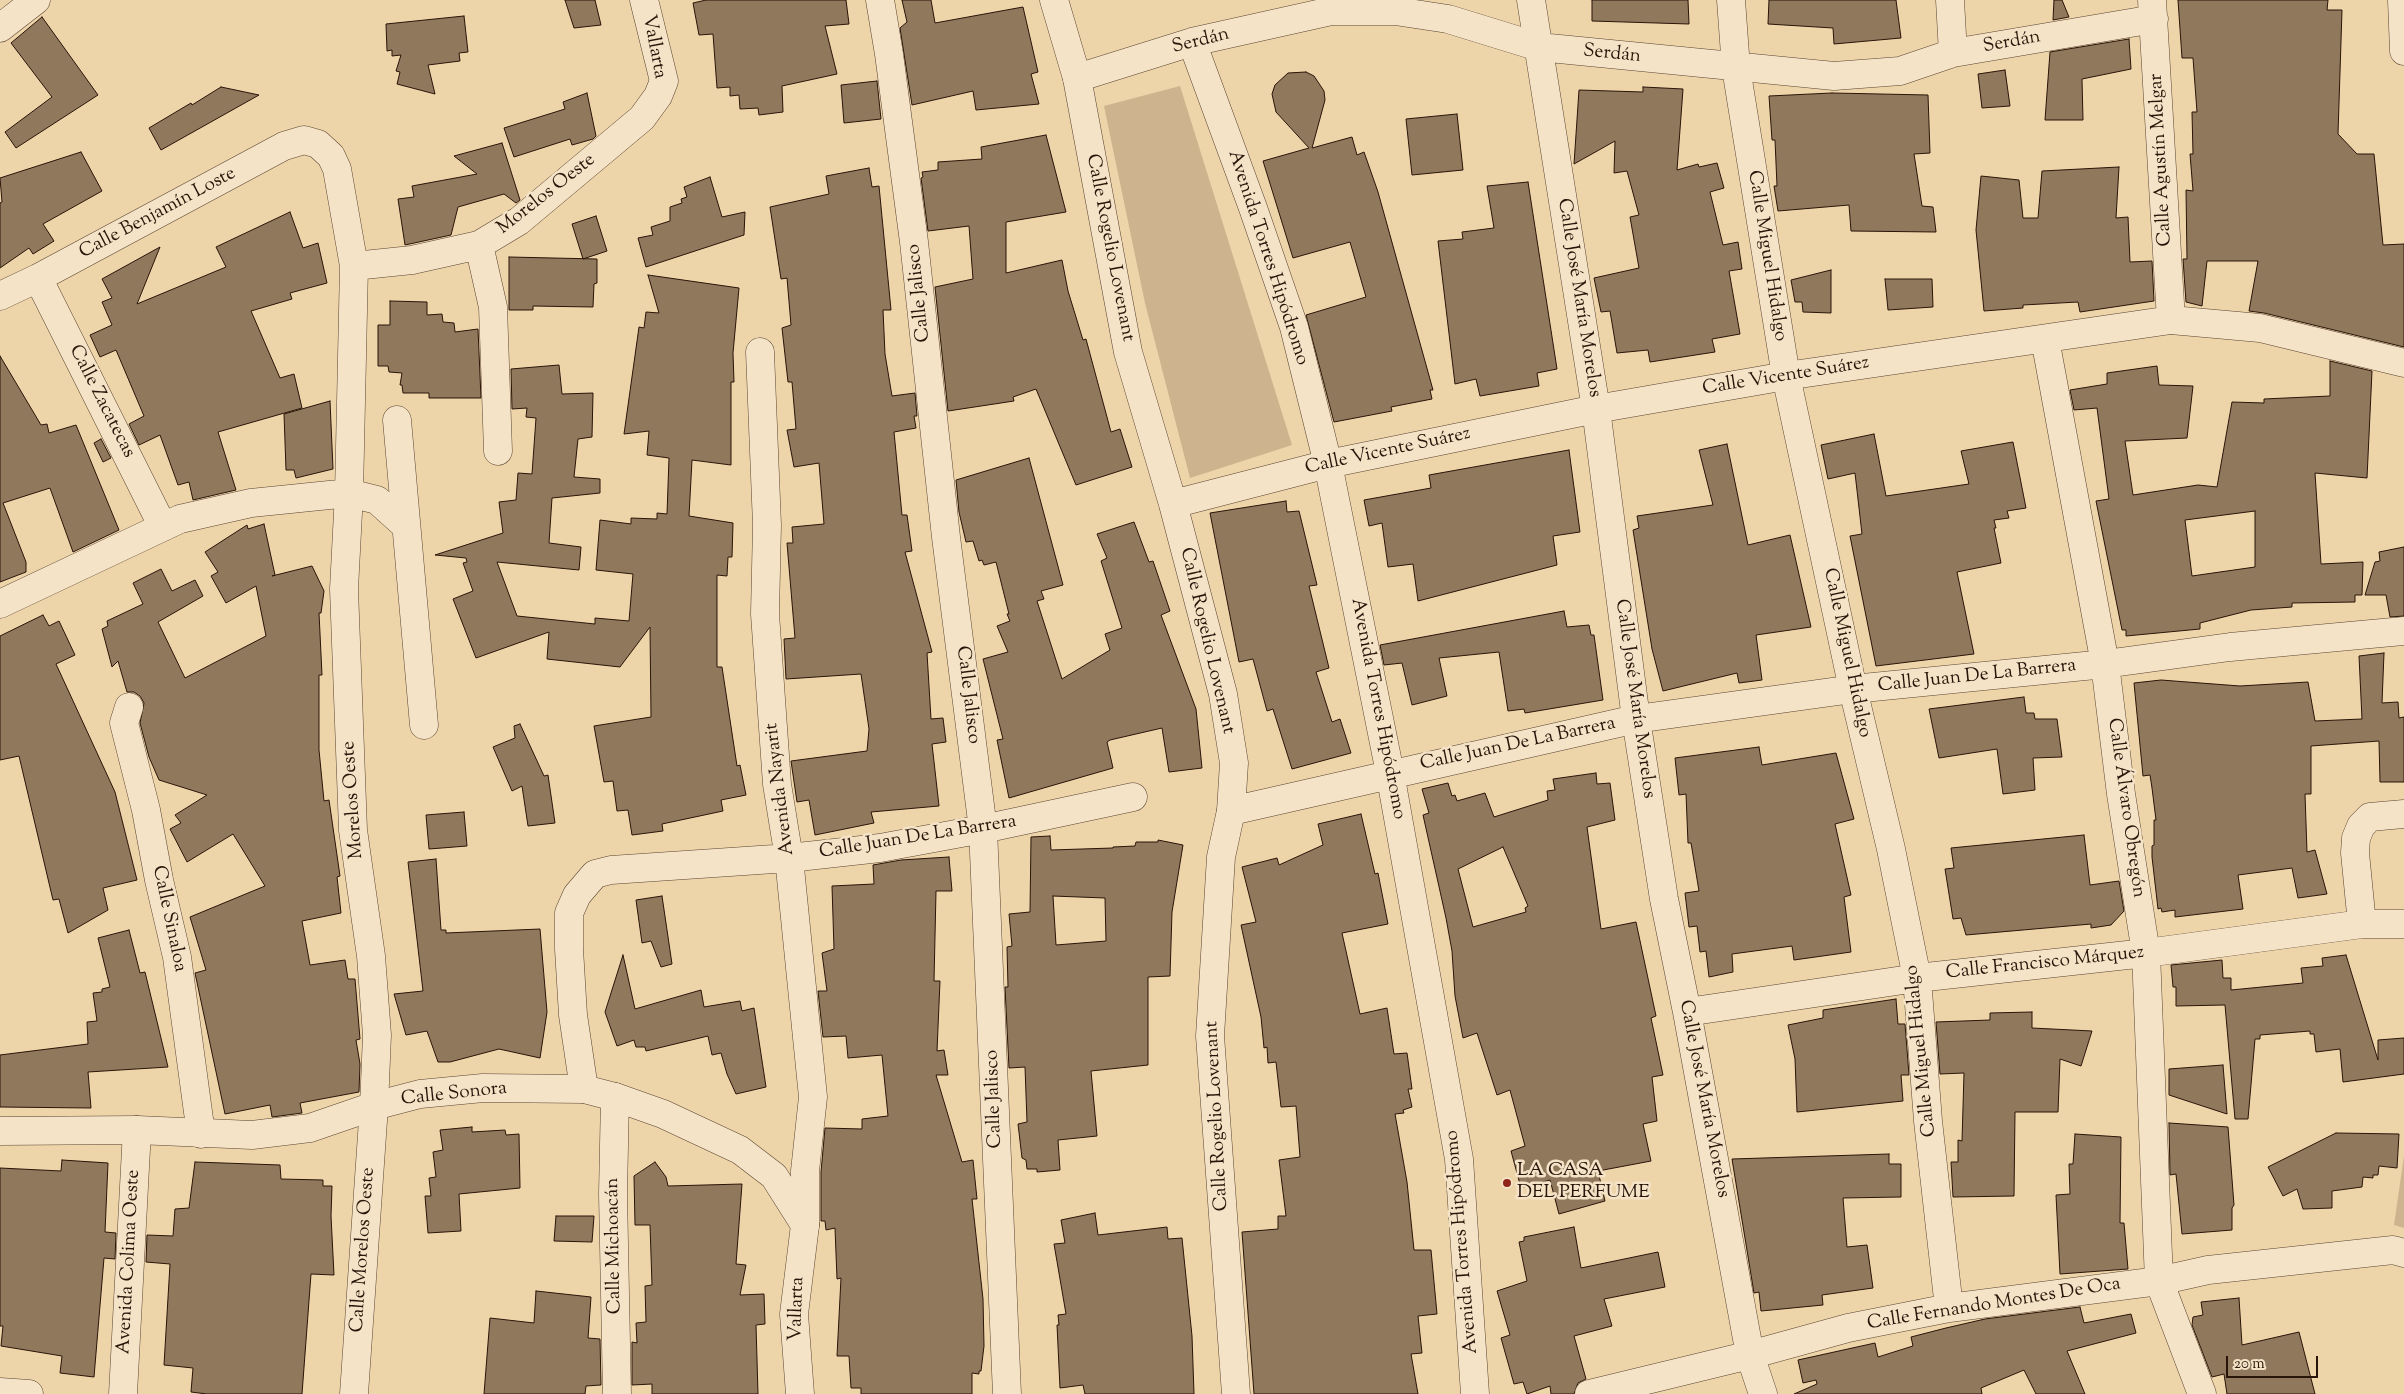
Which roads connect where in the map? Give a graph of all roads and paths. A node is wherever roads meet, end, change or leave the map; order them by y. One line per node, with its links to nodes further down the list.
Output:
1 (36, 0): 11 (street)
2 (644, 0): 18 (street, Vallarta)
3 (880, 0): 48 (street, Calle Jalisco)
4 (1054, 0): 17 (street, Calle Rogelio Lovenant)
5 (1532, 0): 13 (street, Calle José María Morelos)
6 (1730, 0): 16 (street, Calle Miguel Hidalgo)
7 (1950, 0): 15 (street)
8 (2402, 0): 14 (street)
9 (1330, 6): 12 (street, Serdán); 13 (street, Serdán)
10 (2153, 10): 15 (street, Serdán); 24 (street, Calle Agustín Melgar)
11 (0, 28)
12 (1192, 42): 17 (street, Serdán); 32 (street, Avenida Torres Hipódromo)
13 (1539, 47): 16 (street, Serdán); 29 (street, Calle José María Morelos)
14 (2404, 51)
15 (1953, 53): 16 (street, Serdán)
16 (1736, 68): 28 (street, Calle Miguel Hidalgo)
17 (1077, 78): 34 (street, Calle Rogelio Lovenant)
18 (642, 118): 20 (street, Morelos Oeste)
19 (318, 144): 21 (street, Morelos Oeste); 22 (street, Calle Benjamín Loste)
20 (479, 245): 21 (street, Morelos Oeste); 31 (street)
21 (354, 266): 33 (street, Morelos Oeste)
22 (38, 278): 23 (street, Calle Benjamín Loste); 36 (street, Calle Zacatecas)
23 (0, 296)
24 (2171, 320): 25 (street, Calle Vicente Suárez); 27 (street, Calle Vicente Suárez)
25 (2046, 339): 28 (street, Calle Vicente Suárez); 39 (street, Calle Álvaro Obregón)
26 (760, 352): 49 (street, Avenida Nayarit)
27 (2404, 363)
28 (1786, 376): 29 (street, Calle Vicente Suárez); 40 (street, Calle Miguel Hidalgo)
29 (1596, 409): 32 (street, Calle Vicente Suárez); 42 (street, Calle José María Morelos)
30 (397, 420): 35 (street)
31 (498, 451)
32 (1328, 464): 34 (street, Calle Vicente Suárez); 44 (street, Avenida Torres Hipódromo)
33 (349, 493): 35 (street); 36 (street); 57 (street, Morelos Oeste)
34 (1173, 504): 46 (street, Calle Rogelio Lovenant)
35 (406, 526): 43 (street)
36 (163, 527): 37 (street)
37 (0, 604)
38 (2404, 631): 39 (street, Calle Juan De La Barrera)
39 (2105, 664): 40 (street, Calle Juan De La Barrera); 52 (street, Calle Álvaro Obregón)
40 (1853, 689): 42 (street, Calle Juan De La Barrera); 53 (street, Calle Miguel Hidalgo)
41 (129, 707): 60 (street, Calle Sinaloa)
42 (1636, 719): 44 (street, Calle Juan De La Barrera); 54 (street, Calle José María Morelos)
43 (424, 725)
44 (1390, 774): 46 (street, Calle Juan De La Barrera); 74 (street, Avenida Torres Hipódromo)
45 (1133, 797): 48 (street, Calle Juan De La Barrera)
46 (1231, 811): 73 (street, Calle Rogelio Lovenant)
47 (2404, 814): 50 (street)
48 (983, 829): 49 (street, Calle Juan De La Barrera); 72 (street, Calle Jalisco)
49 (789, 858): 55 (street, Calle Juan De La Barrera); 61 (street, Avenida Nayarit)
50 (2362, 924): 51 (street, Calle Francisco Márquez); 52 (street, Calle Francisco Márquez)
51 (2404, 924)
52 (2146, 953): 53 (street, Calle Francisco Márquez); 63 (street, Calle Álvaro Obregón)
53 (1917, 978): 54 (street, Calle Francisco Márquez); 64 (street, Calle Miguel Hidalgo)
54 (1687, 1012): 65 (street, Calle José María Morelos)
55 (584, 1089): 56 (street, Calle Sonora); 57 (street, Calle Sonora)
56 (615, 1097): 61 (street, Calle Sonora); 70 (street, Calle Michoacán)
57 (374, 1106): 60 (street, Calle Sonora); 69 (street, Calle Morelos Oeste)
58 (0, 1130): 59 (street, Calle Sonora)
59 (137, 1130): 60 (street, Calle Sonora); 68 (street, Avenida Colima Oeste)
60 (201, 1134)
61 (805, 1225): 71 (street, Vallarta)
62 (2404, 1253): 63 (street, Calle Fernando Montes De Oca)
63 (2159, 1281): 64 (street, Calle Fernando Montes De Oca); 77 (street, Calle Álvaro Obregón)
64 (1949, 1308): 65 (street, Calle Fernando Montes De Oca)
65 (1750, 1355): 75 (street, Calle Fernando Montes De Oca); 76 (street, Calle José María Morelos)
66 (0, 1392): 67 (street)
67 (29, 1394)
68 (123, 1394)
69 (354, 1394)
70 (617, 1394)
71 (800, 1394)
72 (1007, 1394)
73 (1236, 1394)
74 (1475, 1394)
75 (1589, 1394)
76 (1763, 1394)
77 (2202, 1394)

